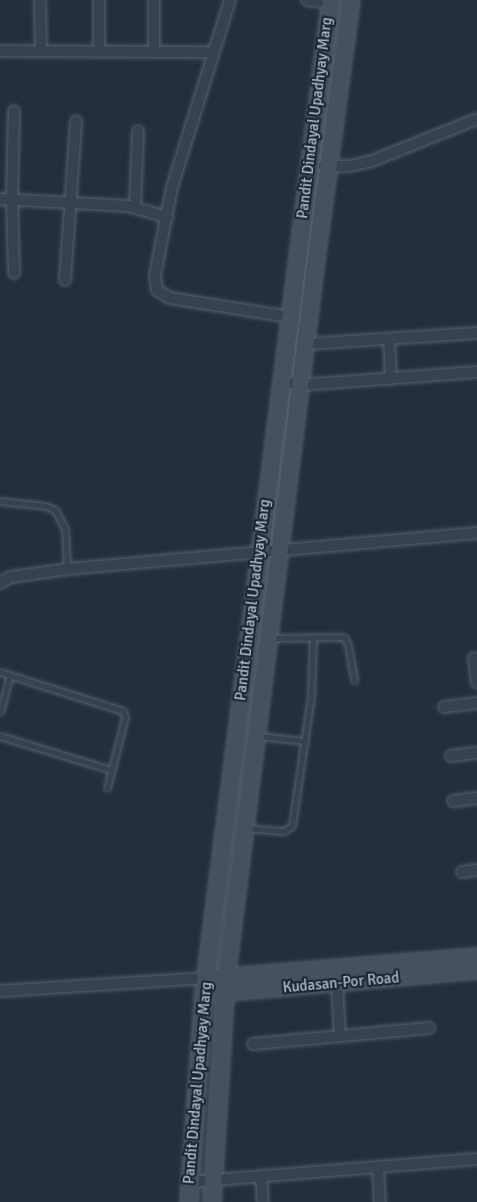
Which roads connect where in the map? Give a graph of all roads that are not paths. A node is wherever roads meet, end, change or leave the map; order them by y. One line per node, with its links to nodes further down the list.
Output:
1 (40, 0): 9 (street)
2 (99, 0): 10 (street)
3 (154, 0): 11 (street)
4 (230, 0): 12 (street)
5 (307, 0): 7 (street)
6 (351, 0): 18 (street, Pandit Dindayal Upadhyay Marg)
7 (331, 1): 17 (street, Pandit Dindayal Upadhyay Marg)
8 (0, 51): 9 (street)
9 (41, 51): 10 (street)
10 (99, 51): 11 (street)
11 (154, 51): 12 (street)
12 (213, 51): 23 (street)
13 (14, 111): 20 (street)
14 (477, 119): 18 (street)
15 (76, 121): 21 (street)
16 (138, 131): 22 (street)
17 (309, 164): 18 (street); 26 (street, Pandit Dindayal Upadhyay Marg)
18 (330, 167): 29 (street, Pandit Dindayal Upadhyay Marg)
19 (0, 199): 20 (street)
20 (12, 200): 21 (street); 24 (street)
21 (71, 202): 22 (street); 25 (street)
22 (135, 207): 23 (street)
23 (167, 217): 26 (street)
24 (14, 273)
25 (65, 280)
26 (290, 317): 32 (street, Pandit Dindayal Upadhyay Marg)
27 (477, 333): 28 (street)
28 (389, 339): 29 (street); 31 (street)
29 (306, 344): 33 (street, Pandit Dindayal Upadhyay Marg)
30 (477, 372): 31 (street)
31 (391, 379): 33 (street)
32 (281, 381): 33 (street); 36 (street, Pandit Dindayal Upadhyay Marg)
33 (301, 385): 37 (street, Pandit Dindayal Upadhyay Marg)
34 (0, 501): 38 (lane)
35 (477, 533): 37 (street)
36 (259, 551): 37 (street); 38 (street); 65 (street, Pandit Dindayal Upadhyay Marg)
37 (281, 552): 41 (street, Pandit Dindayal Upadhyay Marg)
38 (67, 569): 39 (street)
39 (0, 583)
40 (314, 637): 41 (lane); 45 (lane); 52 (lane)
41 (270, 638): 50 (street, Pandit Dindayal Upadhyay Marg)
42 (474, 658): 46 (street)
43 (0, 672): 44 (lane)
44 (10, 675): 49 (lane); 55 (lane)
45 (354, 680)
46 (477, 683)
47 (477, 703): 48 (street)
48 (444, 707)
49 (0, 712)
50 (257, 735): 52 (lane); 59 (street, Pandit Dindayal Upadhyay Marg)
51 (0, 736): 55 (lane)
52 (305, 741): 59 (lane)
53 (477, 753): 54 (street)
54 (451, 756)
55 (111, 771): 56 (lane)
56 (107, 788)
57 (477, 798): 58 (street)
58 (453, 801)
59 (245, 827): 66 (street, Pandit Dindayal Upadhyay Marg)
60 (477, 870): 61 (street)
61 (462, 872)
62 (477, 957): 66 (street, Kudasan-Por Road)
63 (477, 970): 64 (street, Kudasan-Por Road)
64 (337, 983): 66 (street, Kudasan-Por Road); 69 (street)
65 (206, 985): 66 (street, Kudasan-Por Road); 67 (street); 75 (street, Pandit Dindayal Upadhyay Marg)
66 (226, 986): 74 (street, Pandit Dindayal Upadhyay Marg)
67 (0, 991)
68 (429, 1028): 69 (street)
69 (340, 1036): 70 (street)
70 (253, 1044)
71 (477, 1159): 72 (street)
72 (378, 1167): 73 (street); 79 (street)
73 (261, 1176): 74 (street); 78 (street)
74 (213, 1180): 75 (street); 77 (street, Pandit Dindayal Upadhyay Marg)
75 (190, 1182): 76 (street, Pandit Dindayal Upadhyay Marg)
76 (189, 1202)
77 (212, 1202)
78 (263, 1202)
79 (380, 1202)

